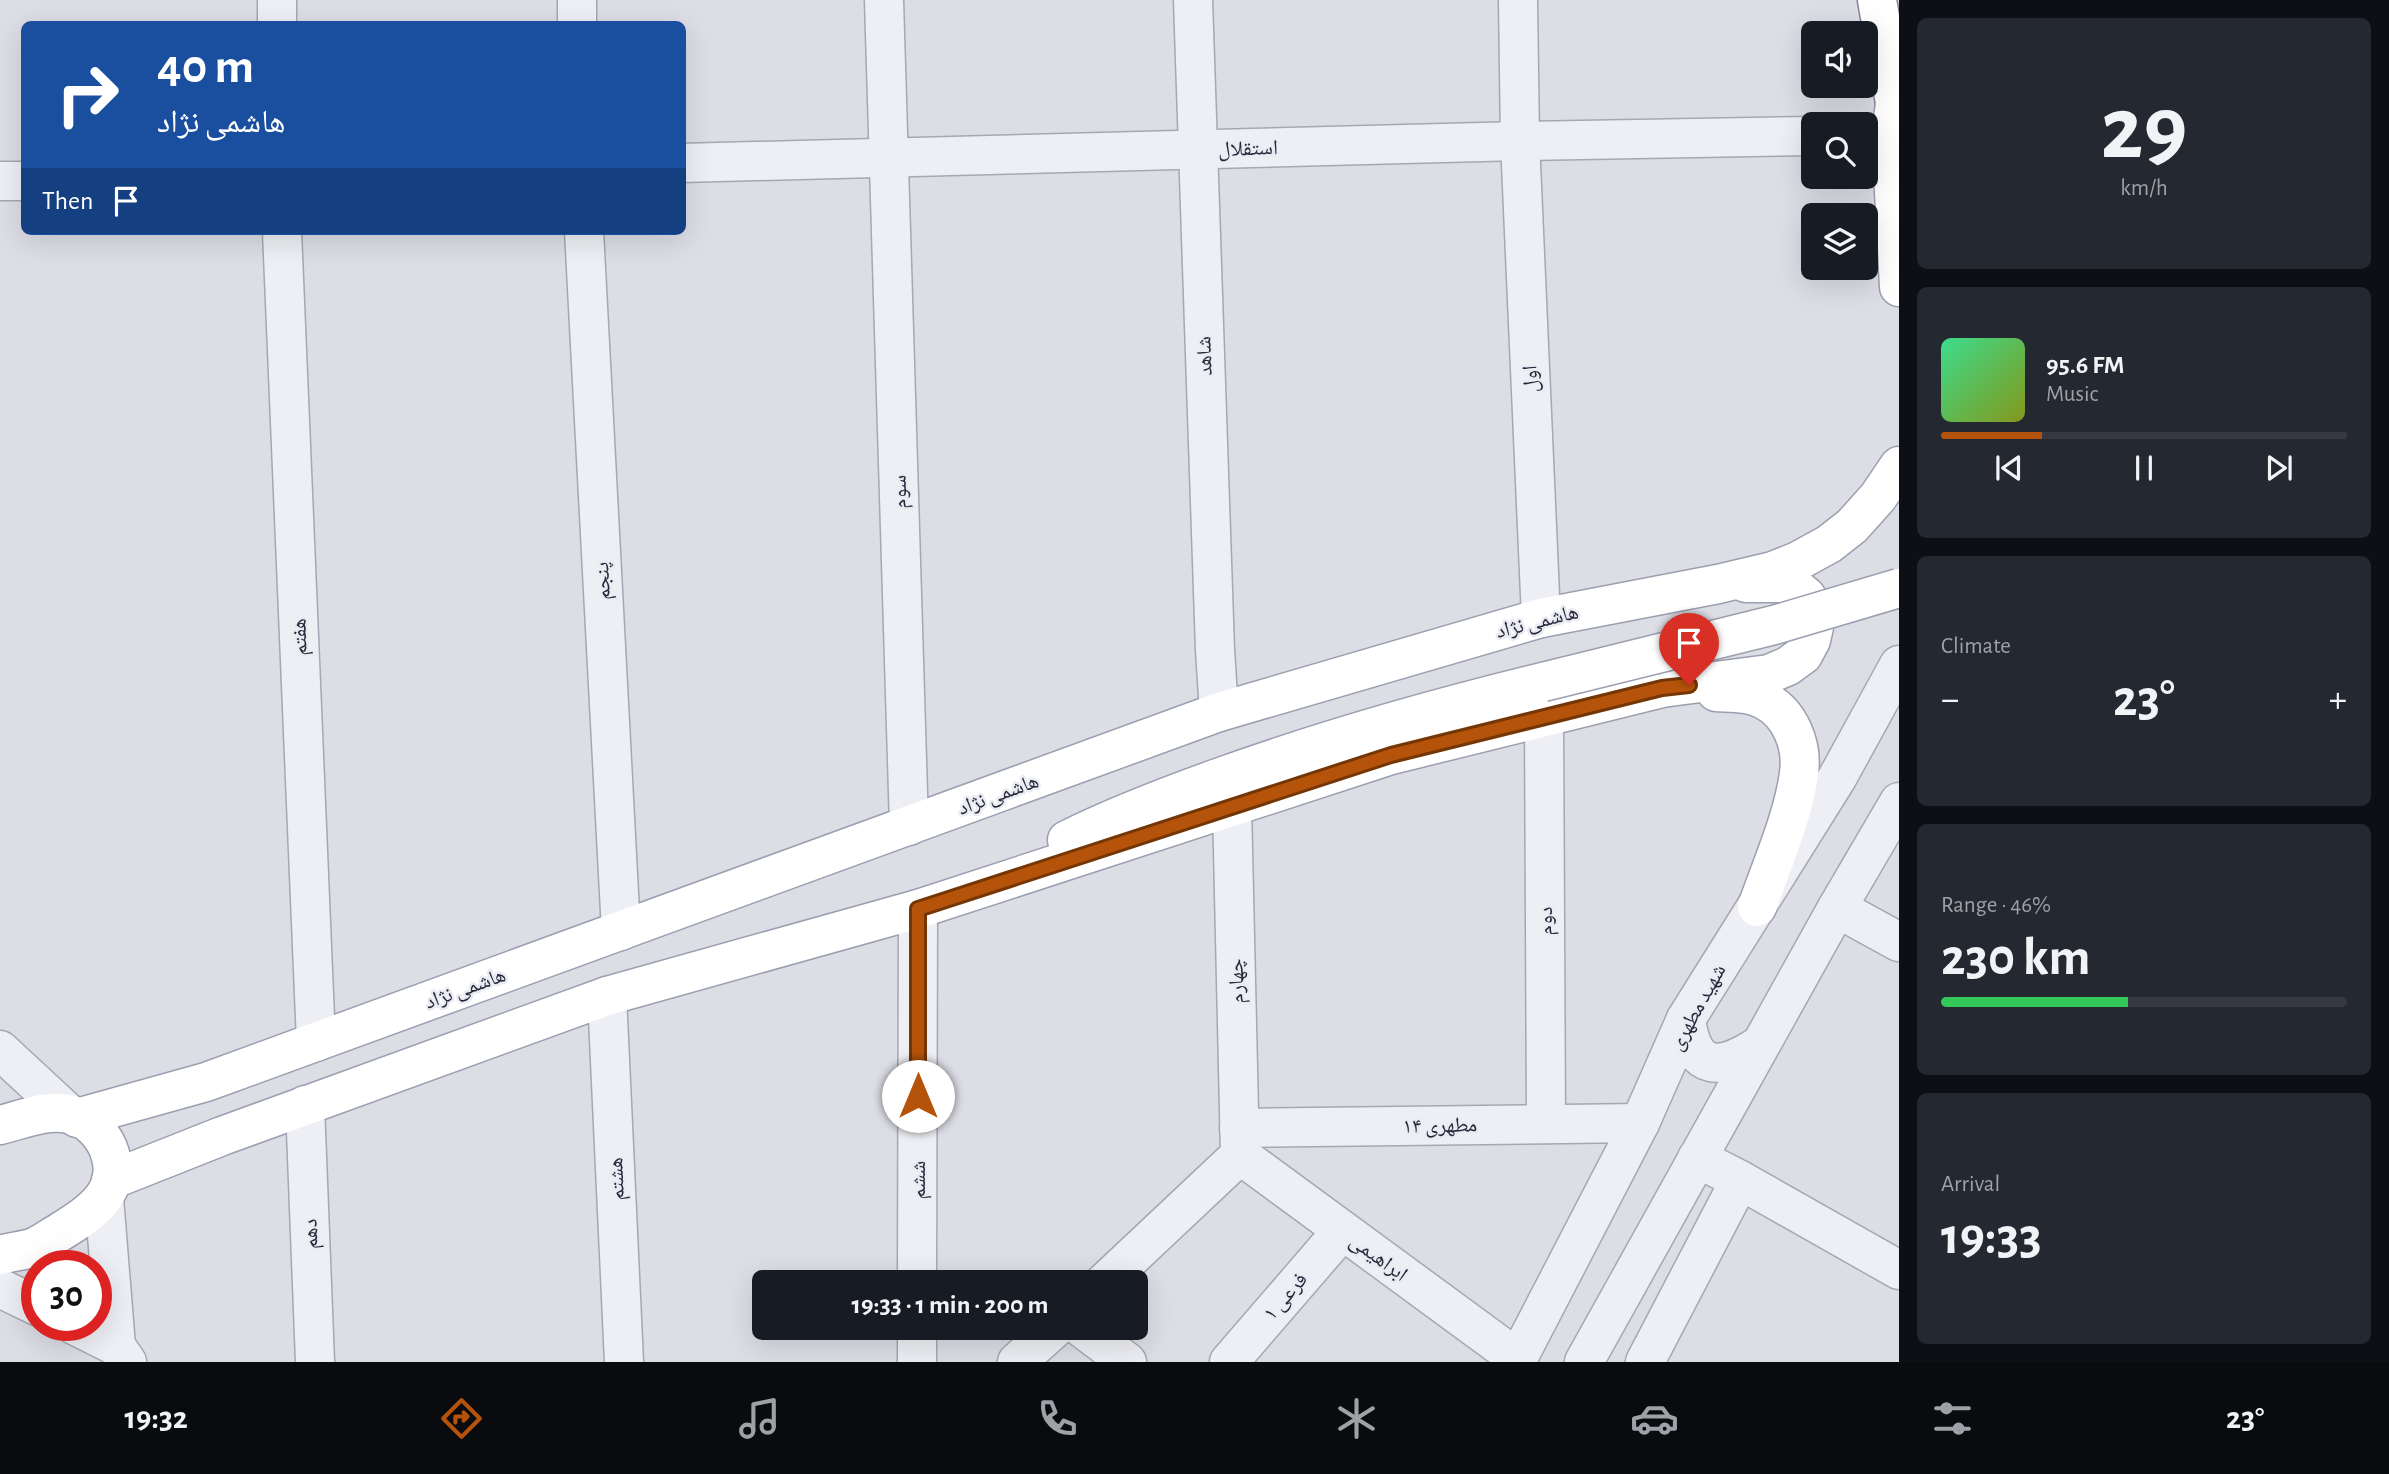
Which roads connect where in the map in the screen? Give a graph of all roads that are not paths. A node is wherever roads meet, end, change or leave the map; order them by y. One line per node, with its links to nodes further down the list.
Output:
1 (277, 0): 7 (street)
2 (577, 0): 8 (street)
3 (884, 0): 13 (street)
4 (1193, 0): 12 (street, شاهد)
5 (1518, 0): 11 (street)
6 (1877, 0): 9 (main road)
7 (277, 21)
8 (578, 21)
9 (1888, 116): 19 (main road)
10 (1801, 136): 11 (street, استقلال)
11 (1520, 141): 12 (street, استقلال); 23 (street, اول)
12 (1197, 150): 13 (street, استقلال); 28 (street, شاهد)
13 (888, 158): 14 (street, استقلال); 32 (street, سوم)
14 (686, 163)
15 (0, 181): 16 (street)
16 (21, 181)
17 (282, 235): 41 (street, هفتم)
18 (584, 235): 37 (street, پنجم)
19 (1899, 287)
20 (1899, 466): 21 (main road, هاشمی نژاد)
21 (1718, 584): 23 (main road, هاشمی نژاد); 25 (main road)
22 (1899, 588): 26 (main road, bridge)
23 (1541, 618): 28 (main road, هاشمی نژاد)
24 (1899, 665): 29 (street, شهید مطهری)
25 (1662, 688): 26 (main road); 34 (main road)
26 (1543, 700): 31 (main road); 33 (main road); 47 (street, دوم)
27 (1899, 707): 29 (street)
28 (1220, 712): 32 (main road, هاشمی نژاد)
29 (1837, 778): 34 (street, شهید مطهری)
30 (1899, 802): 35 (street)
31 (1232, 806): 33 (main road); 49 (street, چهارم)
32 (909, 827): 37 (main road, هاشمی نژاد)
33 (990, 886): 36 (main road)
34 (1757, 907): 40 (street, شهید مطهری)
35 (1836, 908): 38 (street); 42 (street)
36 (918, 909): 39 (main road); 55 (street, ششم)
37 (621, 931): 41 (main road, هاشمی نژاد)
38 (1899, 942)
39 (607, 996): 44 (main road); 67 (street, هشتم)
40 (1686, 1019): 42 (street); 46 (street, شهید مطهری)
41 (316, 1042): 45 (main road, هاشمی نژاد)
42 (1760, 1045): 50 (street)
43 (0, 1050): 45 (street)
44 (305, 1105): 52 (main road); 66 (street, دهم)
45 (73, 1116): 48 (main road, هاشمی نژاد); 52 (main road)
46 (1640, 1123): 47 (street, مطهری ۱۴); 65 (street, شهید مطهری)
47 (1546, 1124): 49 (street, مطهری ۱۴)
48 (0, 1125)
49 (1239, 1141): 53 (street, ابراهیمی); 56 (street)
50 (1697, 1158): 51 (street); 72 (street)
51 (1740, 1180): 57 (street); 73 (street)
52 (108, 1189): 54 (main road); 64 (street)
53 (1342, 1231): 65 (street, ابراهیمی); 71 (street, فرعی ۱)
54 (0, 1255)
55 (917, 1270)
56 (1116, 1270)
57 (1899, 1270)
58 (0, 1288): 59 (street)
59 (21, 1298)
60 (917, 1340): 68 (street)
61 (1042, 1340): 69 (street)
62 (1098, 1340): 70 (street)
63 (100, 1341): 64 (street)
64 (122, 1354)
65 (1517, 1361)
66 (315, 1362)
67 (624, 1362)
68 (917, 1362)
69 (1017, 1362)
70 (1127, 1362)
71 (1228, 1362)
72 (1584, 1362)
73 (1646, 1362)

